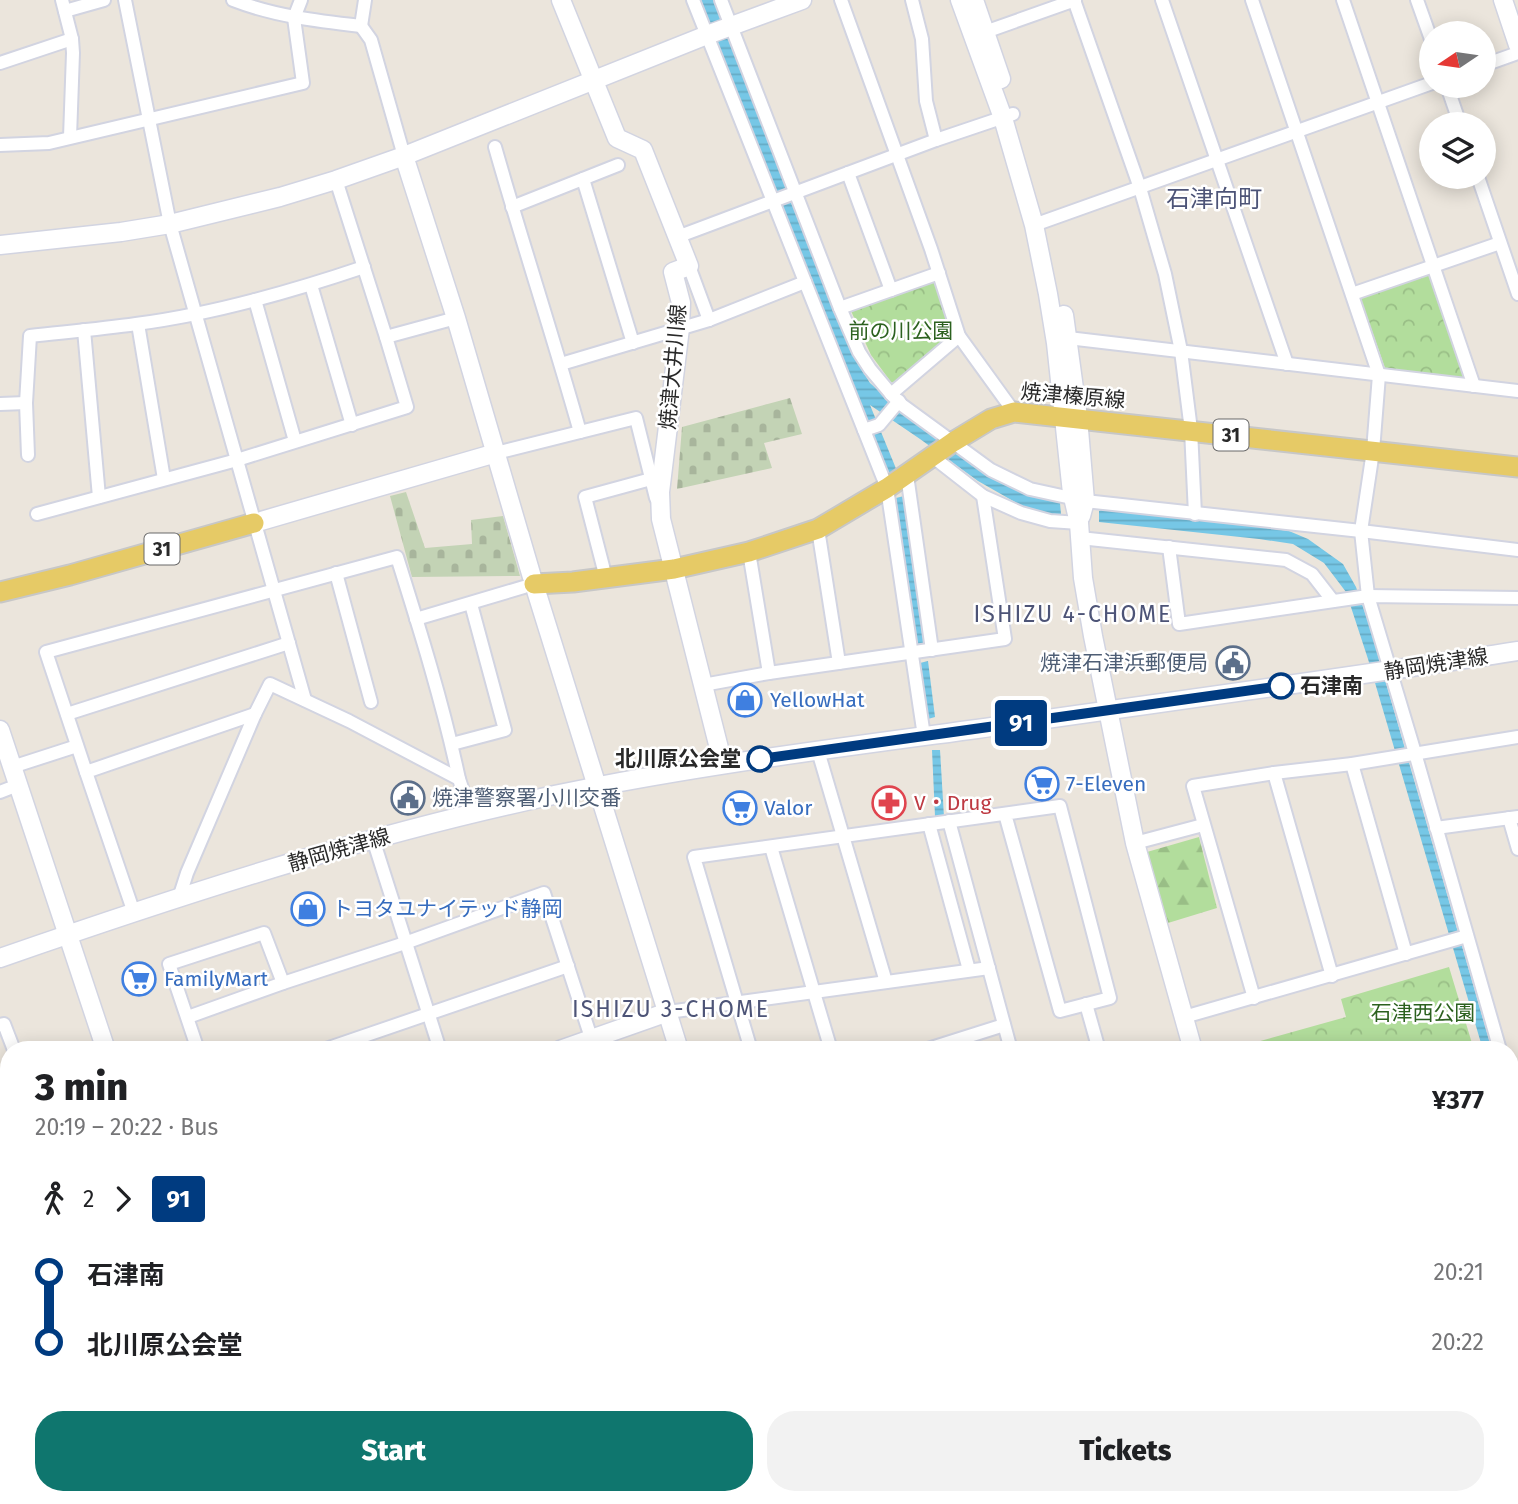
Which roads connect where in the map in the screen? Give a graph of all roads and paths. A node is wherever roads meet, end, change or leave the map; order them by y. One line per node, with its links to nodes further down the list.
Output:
1 (104, 0): 21 (street)
2 (125, 0): 37 (street)
3 (233, 0): 22 (street)
4 (301, 0): 22 (street)
5 (365, 0): 24 (street)
6 (561, 0): 33 (street)
7 (693, 0): 27 (street)
8 (721, 0): 25 (street)
9 (802, 0): 20 (street)
10 (841, 0): 44 (street)
11 (912, 0): 40 (street)
12 (960, 0): 36 (street)
13 (974, 0): 26 (street)
14 (1074, 0): 26 (street); 50 (street)
15 (1162, 0): 45 (street)
16 (1252, 0): 38 (street)
17 (1343, 0): 35 (street)
18 (1417, 0): 23 (street)
19 (1503, 0): 29 (street)
20 (779, 4): 25 (street)
21 (64, 6): 28 (street)
22 (294, 18): 24 (street); 37 (street)
23 (1424, 21)
24 (361, 26): 43 (street)
25 (731, 26): 27 (street); 52 (street)
26 (985, 32): 36 (street)
27 (707, 35): 33 (street); 53 (street)
28 (72, 39): 32 (street); 39 (street)
29 (1518, 44)
30 (1518, 53): 31 (street)
31 (1496, 61)
32 (0, 63)
33 (594, 80): 43 (street); 57 (street)
34 (1419, 88): 35 (street)
35 (1378, 103): 38 (street); 62 (street)
36 (1008, 116): 40 (street); 56 (street)
37 (149, 120): 39 (street); 55 (street)
38 (1298, 132): 45 (street); 68 (street)
39 (70, 138): 41 (street)
40 (936, 140): 44 (street)
41 (0, 145)
42 (495, 147): 54 (street)
43 (404, 156): 48 (street); 73 (street)
44 (896, 156): 47 (street); 64 (street)
45 (1218, 160): 50 (street); 84 (street)
46 (618, 165): 49 (street)
47 (848, 173): 52 (street); 67 (street)
48 (337, 180): 55 (street); 63 (street)
49 (583, 180): 54 (street); 81 (street)
50 (1140, 188): 56 (street); 82 (street)
51 (1482, 189): 58 (street)
52 (795, 192): 53 (street); 71 (street)
53 (773, 200): 57 (street); 65 (street)
54 (512, 207): 83 (street)
55 (170, 224): 59 (street); 72 (street)
56 (1040, 224): 80 (street); 92 (street)
57 (677, 237): 61 (street)
58 (1500, 243): 60 (street); 62 (street)
59 (0, 245)
60 (1512, 259): 69 (street)
61 (689, 266): 74 (street); 76 (street, 焼津大井川線)
62 (1433, 266): 68 (street); 86 (street)
63 (364, 267): 66 (street); 79 (street)
64 (939, 273): 67 (street); 78 (street)
65 (805, 282): 74 (street); 94 (street)
66 (311, 285): 70 (street); 93 (street)
67 (891, 290): 71 (street)
68 (1352, 294): 85 (street)
69 (1518, 294)
70 (255, 300): 72 (street); 97 (street)
71 (840, 308): 88 (street)
72 (195, 314): 75 (street); 102 (street)
73 (456, 318): 79 (street); 100 (street)
74 (709, 320): 76 (street)
75 (138, 324): 77 (street); 104 (street)
76 (680, 328): 81 (street); 112 (street, 焼津大井川線)
77 (84, 330): 89 (street); 108 (street)
78 (959, 336): 88 (street); 91 (street)
79 (386, 337): 93 (street)
80 (1068, 338): 82 (street); 92 (street)
81 (633, 342): 83 (street)
82 (1181, 351): 84 (street); 95 (street)
83 (561, 364): 96 (street)
84 (1287, 364): 85 (street)
85 (1379, 375): 86 (street); 99 (street)
86 (1474, 386): 87 (street)
87 (1518, 391)
88 (896, 400): 94 (street); 98 (street)
89 (26, 403): 90 (street); 101 (street)
90 (0, 404)
91 (1014, 412): 92 (main road, 焼津榛原線 / 31); 98 (main road, 焼津榛原線 / 31)
92 (1071, 417): 95 (main road, 焼津榛原線 / 31); 109 (street)
93 (352, 425): 97 (street)
94 (873, 426): 106 (street)
95 (1191, 430): 99 (main road, 焼津榛原線 / 31); 111 (street)
96 (580, 432): 100 (street); 105 (street)
97 (295, 441): 102 (street)
98 (943, 449): 106 (main road, 焼津榛原線 / 31); 107 (street); 109 (street)
99 (1373, 451): 103 (main road, 焼津榛原線 / 31); 116 (street)
100 (496, 453): 113 (street); 123 (street)
101 (28, 455)
102 (237, 460): 104 (street); 113 (street)
103 (1518, 467)
104 (164, 479): 108 (street)
105 (651, 479): 112 (street); 122 (street)
106 (896, 482): 114 (main road, 焼津榛原線 / 31); 132 (street); 134 (street)
107 (983, 496): 115 (street); 132 (street)
108 (99, 497): 110 (street)
109 (1079, 500): 111 (street); 115 (street)
110 (37, 514)
111 (1195, 514): 116 (street)
112 (661, 519): 120 (street, 焼津大井川線)
113 (254, 523): 124 (street); 125 (main road, 31)
114 (818, 529): 119 (main road, 焼津榛原線 / 31); 135 (street)
115 (1080, 530): 117 (street); 141 (street)
116 (1361, 531): 118 (street); 126 (street)
117 (1168, 547): 128 (street); 128 (street)
118 (1518, 551)
119 (749, 552): 120 (main road, 焼津榛原線 / 31); 137 (street)
120 (674, 569): 122 (main road, 焼津榛原線 / 31); 138 (street, 焼津大井川線)
121 (335, 573): 124 (street); 130 (street); 140 (street)
122 (606, 578): 123 (main road, 焼津榛原線 / 31)
123 (534, 584): 129 (street); 158 (street)
124 (273, 589): 131 (street); 142 (street)
125 (0, 592)
126 (1365, 596): 127 (street); 128 (street); 136 (street)
127 (1518, 598)
128 (1340, 600)
129 (471, 604): 130 (street); 147 (street)
130 (416, 619): 147 (street)
131 (289, 643): 139 (street); 142 (street)
132 (932, 650): 134 (street)
133 (1518, 651): 136 (street, 静岡焼津線)
134 (912, 653): 135 (street); 145 (street)
135 (839, 663): 137 (street)
136 (1381, 672): 141 (street, 静岡焼津線); 150 (street)
137 (769, 673): 138 (street)
138 (703, 685): 151 (street, 焼津大井川線)
139 (305, 701): 143 (street); 156 (street)
140 (372, 702)
141 (1108, 710): 145 (street, 静岡焼津線); 169 (street)
142 (67, 714): 148 (street)
143 (255, 714): 154 (street); 172 (street)
144 (0, 730): 153 (street)
145 (924, 736): 149 (street, 静岡焼津線)
146 (1518, 737): 150 (street)
147 (452, 744): 156 (street)
148 (77, 746): 153 (street); 154 (street)
149 (818, 751): 151 (street, 静岡焼津線); 167 (street)
150 (1412, 754): 152 (street); 166 (street)
151 (723, 764): 158 (street, 静岡焼津線)
152 (1352, 764): 155 (street); 177 (street)
153 (12, 767): 157 (street)
154 (86, 772): 173 (street)
155 (1274, 773): 165 (street); 182 (street)
156 (459, 779): 160 (street)
157 (18, 785): 159 (street); 174 (street)
158 (597, 786): 160 (street, 静岡焼津線); 189 (street)
159 (0, 792)
160 (471, 814): 168 (street, 静岡焼津線)
161 (1005, 814): 163 (street); 188 (street); 188 (street)
162 (1514, 817): 166 (street); 171 (street)
163 (949, 821): 164 (street); 180 (street)
164 (929, 824): 167 (street); 181 (street)
165 (1203, 825): 169 (street); 186 (street)
166 (1437, 828): 175 (street)
167 (843, 836): 170 (street); 183 (street)
168 (373, 839): 172 (street, 静岡焼津線); 176 (street)
169 (1135, 843): 192 (street)
170 (771, 847): 185 (street); 187 (street)
171 (1518, 849)
172 (179, 898): 173 (street, 静岡焼津線)
173 (134, 913): 174 (street, 静岡焼津線)
174 (68, 935): 178 (street, 静岡焼津線); 196 (street)
175 (1465, 937): 177 (street); 209 (street)
176 (405, 943): 179 (street); 184 (street); 190 (street)
177 (1406, 954): 182 (street)
178 (0, 958)
179 (568, 966): 190 (street); 200 (street)
180 (989, 968): 181 (street); 194 (street)
181 (969, 970): 183 (street)
182 (1332, 976): 186 (street)
183 (886, 982): 185 (street)
184 (283, 983): 191 (street); 191 (street)
185 (814, 992): 187 (street); 204 (street)
186 (1254, 998): 192 (street)
187 (737, 1004): 189 (street); 203 (street)
188 (1086, 1004): 207 (street)
189 (668, 1012): 201 (street); 202 (street)
190 (428, 1015): 198 (street); 199 (street)
191 (188, 1017): 197 (street)
192 (1184, 1017): 208 (street)
193 (0, 1025): 195 (street)
194 (1004, 1025): 205 (street); 206 (street)
195 (11, 1041)
196 (103, 1041)
197 (195, 1041)
198 (350, 1041)
199 (437, 1041)
200 (592, 1041)
201 (602, 1041)
202 (676, 1041)
203 (748, 1041)
204 (828, 1041)
205 (953, 1041)
206 (1008, 1041)
207 (1096, 1041)
208 (1191, 1041)
209 (1497, 1041)

